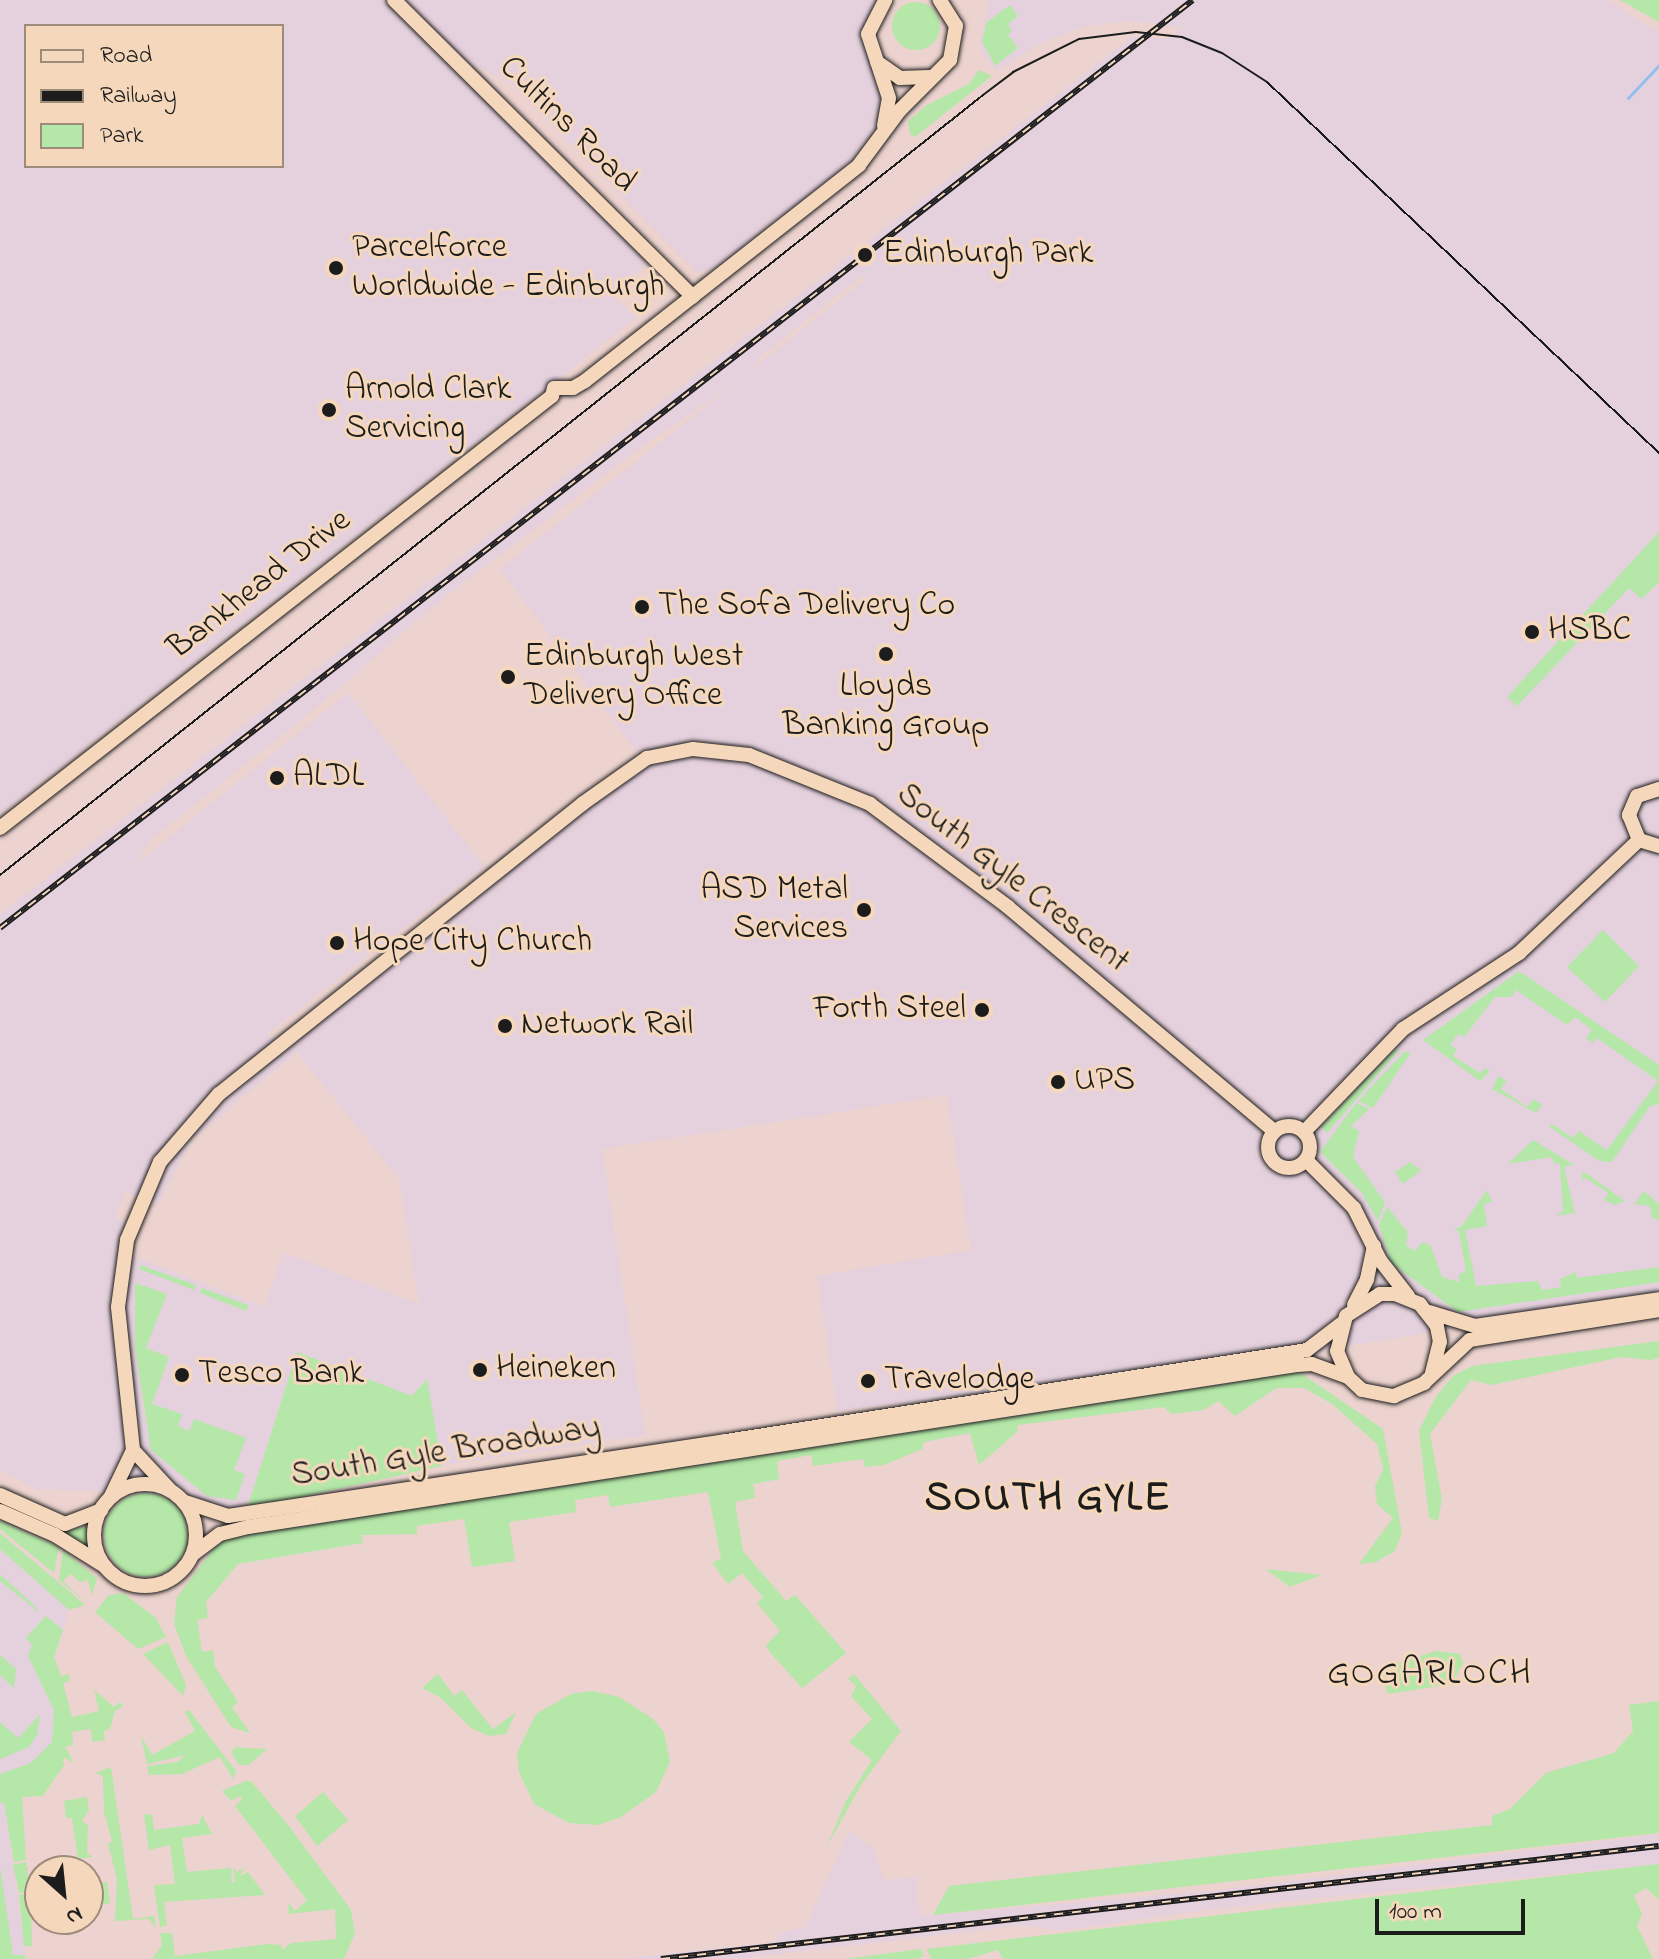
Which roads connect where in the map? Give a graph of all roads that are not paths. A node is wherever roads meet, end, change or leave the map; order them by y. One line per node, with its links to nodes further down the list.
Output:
1 (394, 0): 7 (street, Cultins Road)
2 (885, 0): 4 (street)
3 (940, 0): 5 (street)
4 (877, 62): 5 (street); 6 (street)
5 (929, 77): 6 (street)
6 (878, 139): 7 (street)
7 (693, 297): 9 (street, Bankhead Drive)
8 (1659, 789): 10 (street)
9 (0, 828)
10 (1639, 840): 11 (street); 13 (street)
11 (1659, 846)
12 (1274, 1131): 13 (street); 14 (street); 25 (street, South Gyle Crescent)
13 (1304, 1132): 14 (street)
14 (1306, 1160): 15 (street)
15 (1374, 1246): 16 (street); 18 (street)
16 (1410, 1298): 18 (street); 20 (street)
17 (1659, 1299): 20 (street)
18 (1352, 1308): 21 (street, South Gyle Broadway)
19 (1659, 1310): 22 (street, South Gyle Broadway)
20 (1428, 1312): 22 (street)
21 (1341, 1324): 23 (street); 24 (street, South Gyle Broadway)
22 (1432, 1373): 23 (street, South Gyle Broadway)
23 (1348, 1377): 24 (street, South Gyle Broadway)
24 (719, 1448): 28 (street, South Gyle Broadway); 31 (street, South Gyle Broadway)
25 (133, 1450): 26 (street); 29 (street)
26 (171, 1491): 28 (street); 29 (street)
27 (0, 1495): 29 (street)
28 (185, 1502): 31 (street)
29 (105, 1505): 32 (street)
30 (0, 1511): 32 (street)
31 (192, 1555): 32 (street)
32 (104, 1565)

